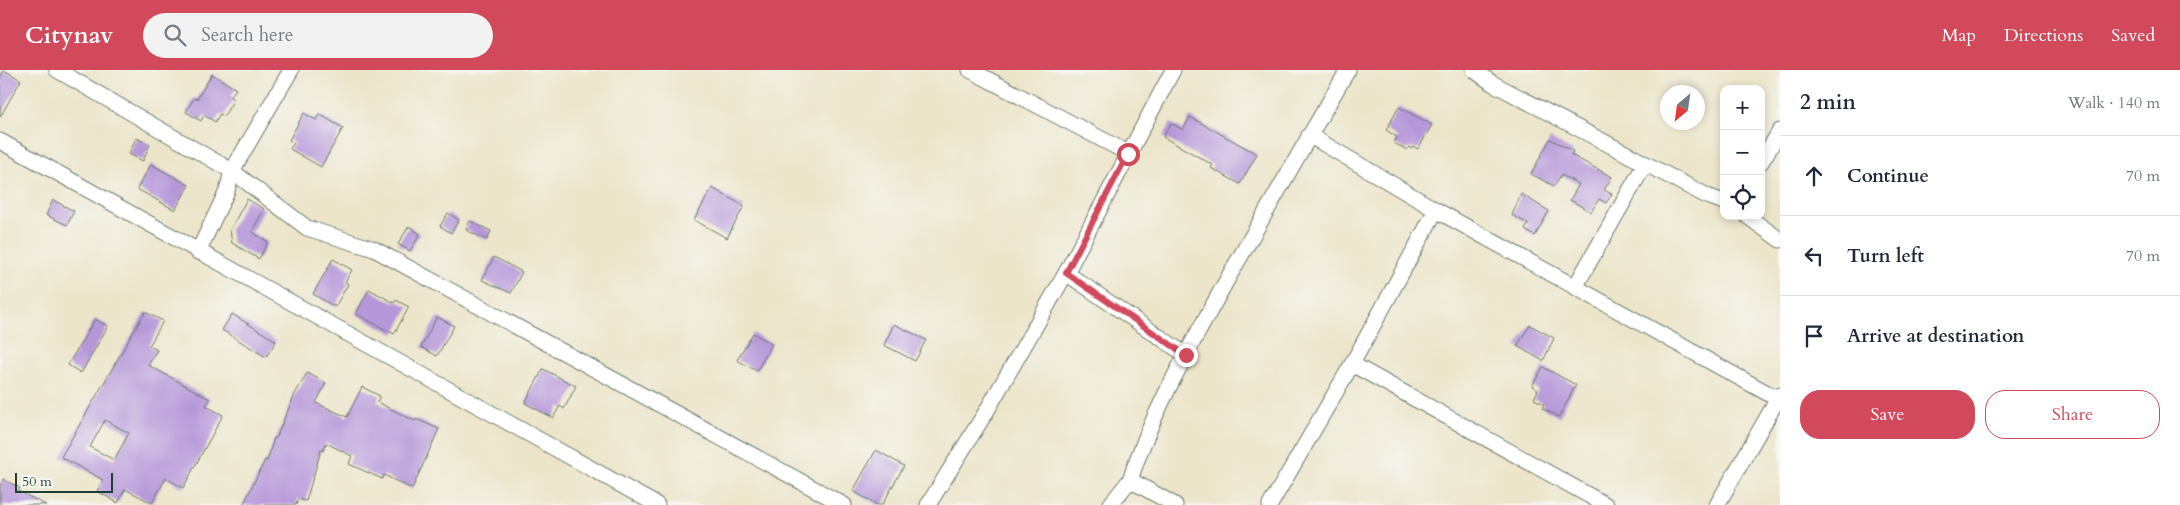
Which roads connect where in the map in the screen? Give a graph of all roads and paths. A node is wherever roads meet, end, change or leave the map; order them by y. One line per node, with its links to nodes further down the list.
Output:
1 (57, 70): 14 (street)
2 (291, 70): 14 (street)
3 (970, 70): 11 (street)
4 (1173, 70): 11 (street)
5 (1348, 70): 9 (street)
6 (1474, 70): 7 (street)
7 (1496, 76): 13 (street)
8 (1780, 131): 12 (street)
9 (1309, 135): 16 (street); 22 (street)
10 (0, 141): 19 (street)
11 (1128, 154): 20 (street)
12 (1765, 155)
13 (1645, 164): 15 (street); 21 (street)
14 (232, 171): 19 (street); 27 (street)
15 (1720, 201)
16 (1436, 210): 21 (street); 23 (street)
17 (1752, 220): 18 (street)
18 (1780, 240)
19 (198, 252): 26 (street)
20 (1066, 273): 22 (street); 28 (street)
21 (1575, 287): 24 (street)
22 (1186, 355): 25 (street)
23 (1352, 364): 31 (street); 32 (street)
24 (1779, 397): 33 (street)
25 (1130, 480): 29 (street); 30 (street)
26 (657, 505)
27 (844, 505)
28 (928, 505)
29 (1110, 505)
30 (1175, 505)
31 (1270, 505)
32 (1606, 505)
33 (1717, 505)

